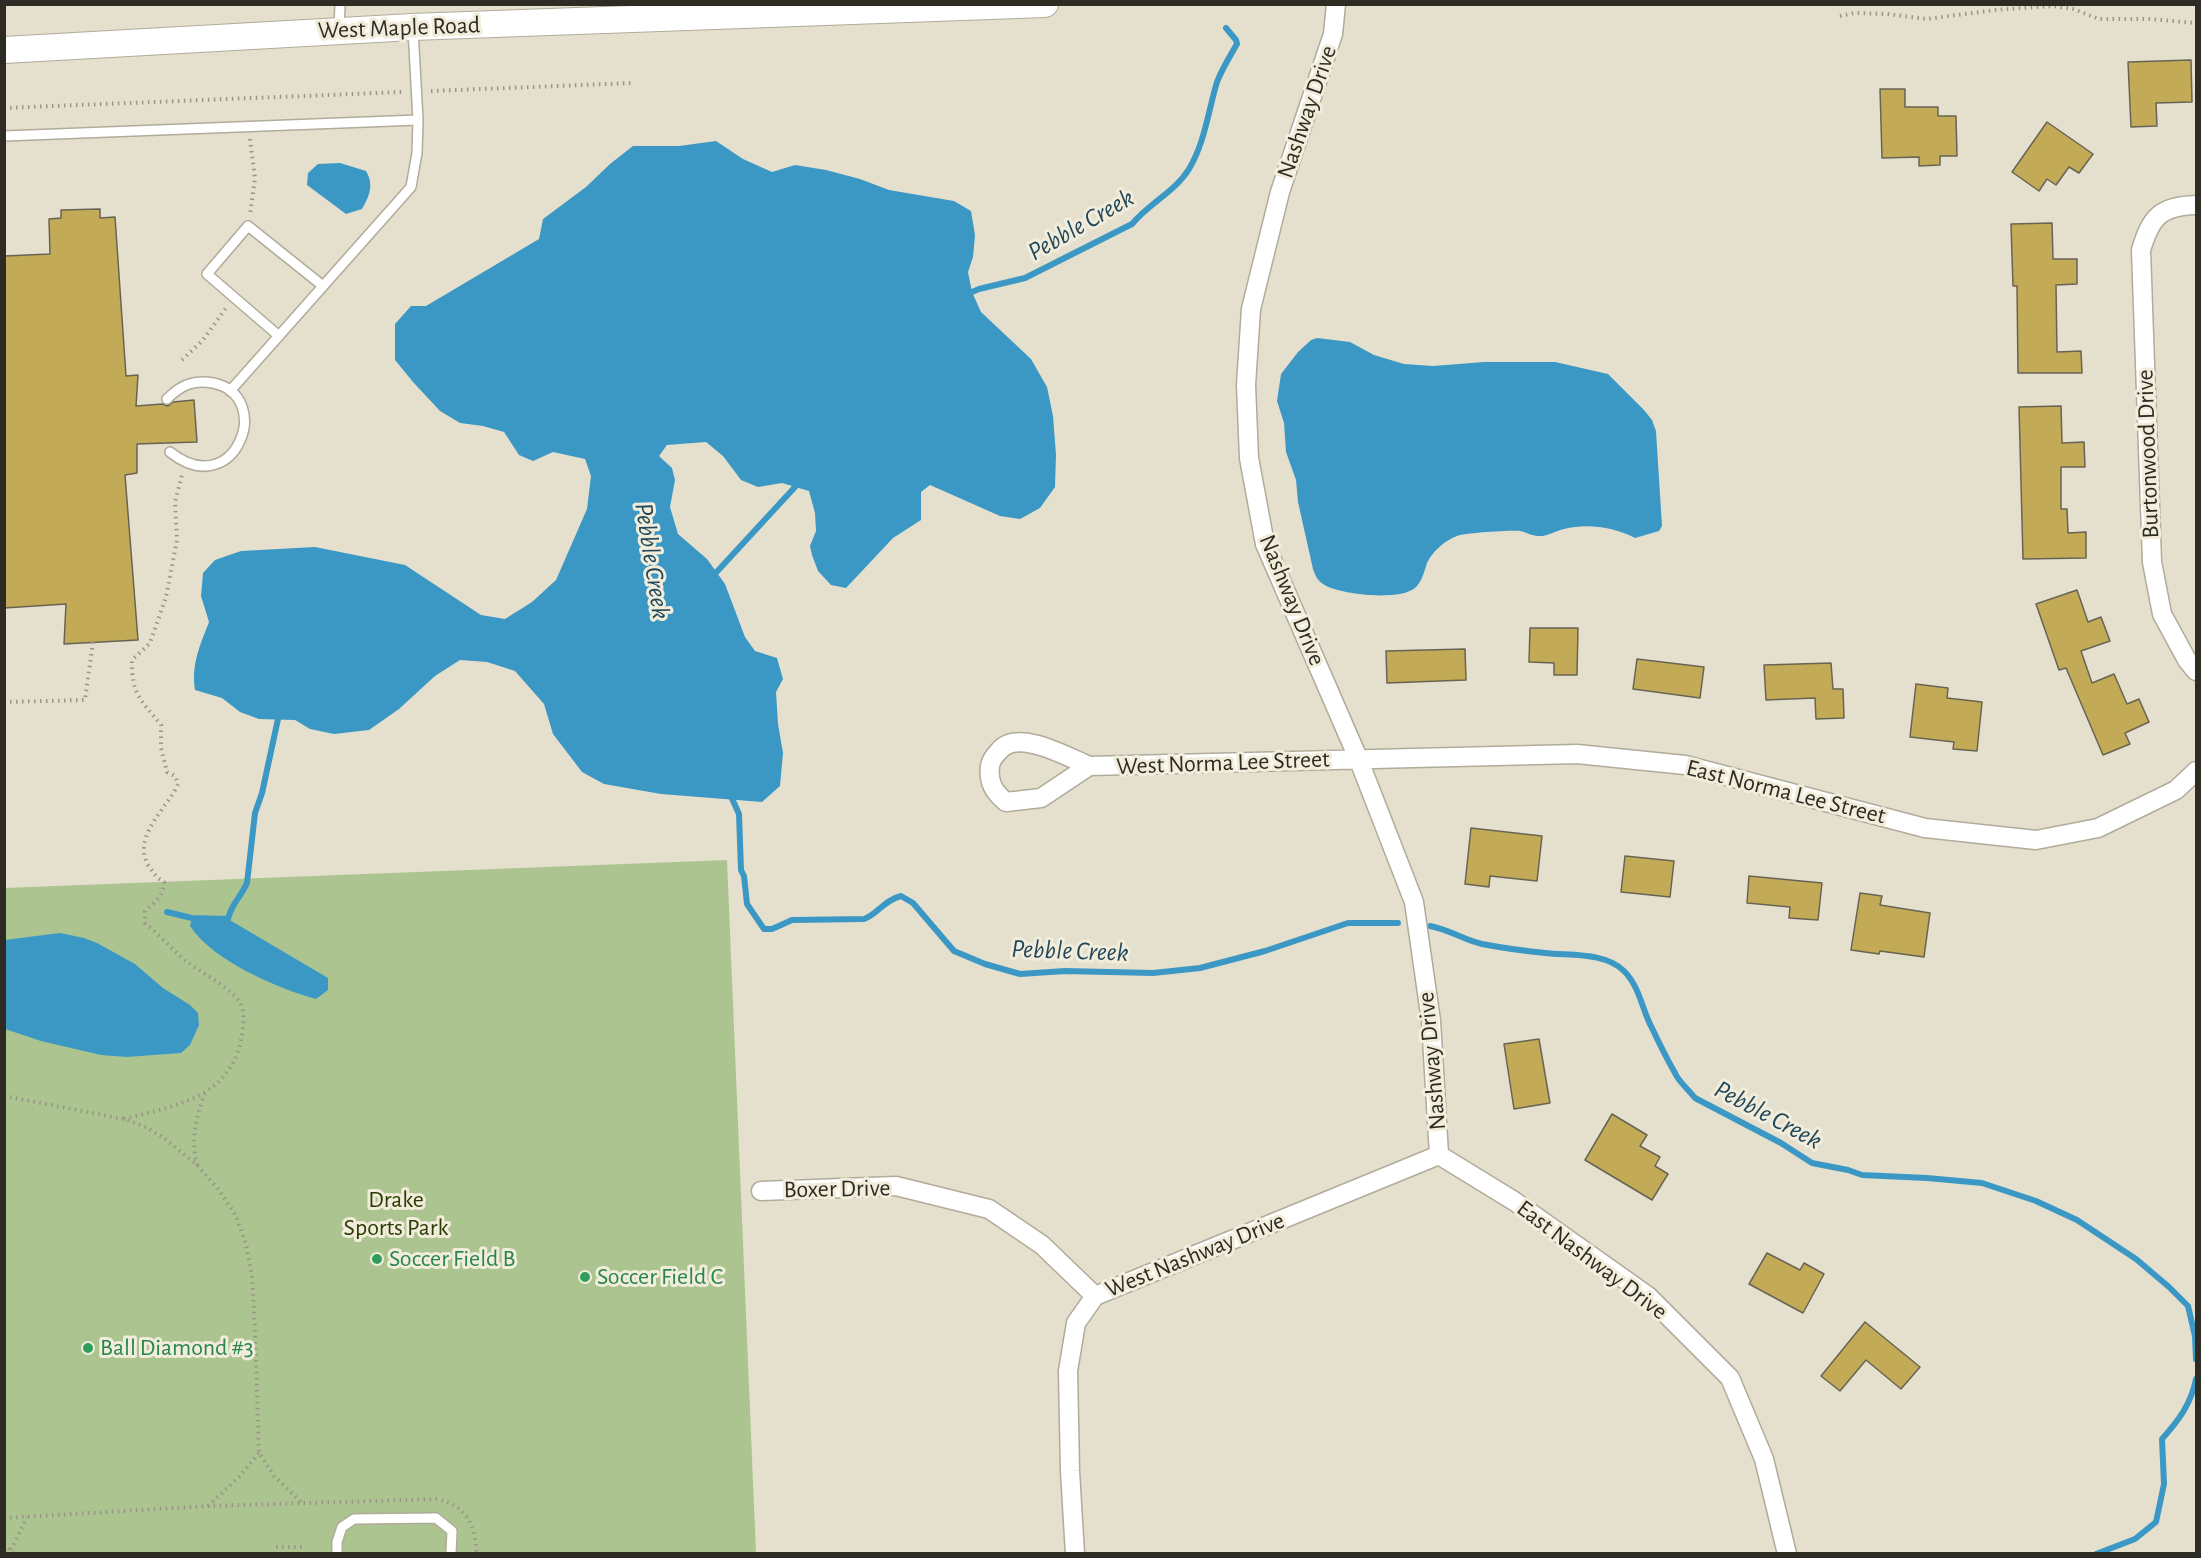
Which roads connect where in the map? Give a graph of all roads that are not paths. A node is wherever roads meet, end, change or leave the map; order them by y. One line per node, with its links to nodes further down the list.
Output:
1 (340, 4): 7 (lane)
2 (1045, 4): 4 (main road, West Maple Road)
3 (1335, 4): 18 (street, Nashway Drive)
4 (571, 13): 5 (main road, West Maple Road)
5 (540, 14): 6 (main road, West Maple Road)
6 (412, 27): 7 (main road, West Maple Road); 9 (lane)
7 (339, 30): 8 (main road, West Maple Road)
8 (4, 50)
9 (418, 120): 10 (lane); 12 (lane)
10 (4, 135)
11 (2196, 205): 17 (street, Burtonwood Drive)
12 (323, 286): 13 (lane); 13 (lane)
13 (279, 336): 14 (lane)
14 (230, 391): 15 (lane); 16 (lane)
15 (167, 399)
16 (170, 452)
17 (2196, 671)
18 (1358, 758): 19 (street, West Norma Lee Street); 20 (street, East Norma Lee Street); 21 (street, Nashway Drive)
19 (1089, 766): 19 (street, West Norma Lee Street)
20 (2196, 771)
21 (1439, 1155): 23 (street, West Nashway Drive); 27 (street, East Nashway Drive)
22 (761, 1191): 23 (street, Boxer Drive)
23 (1095, 1296): 26 (street, West Nashway Drive)
24 (337, 1554): 25 (lane)
25 (451, 1554)
26 (1075, 1554)
27 (1787, 1554)

